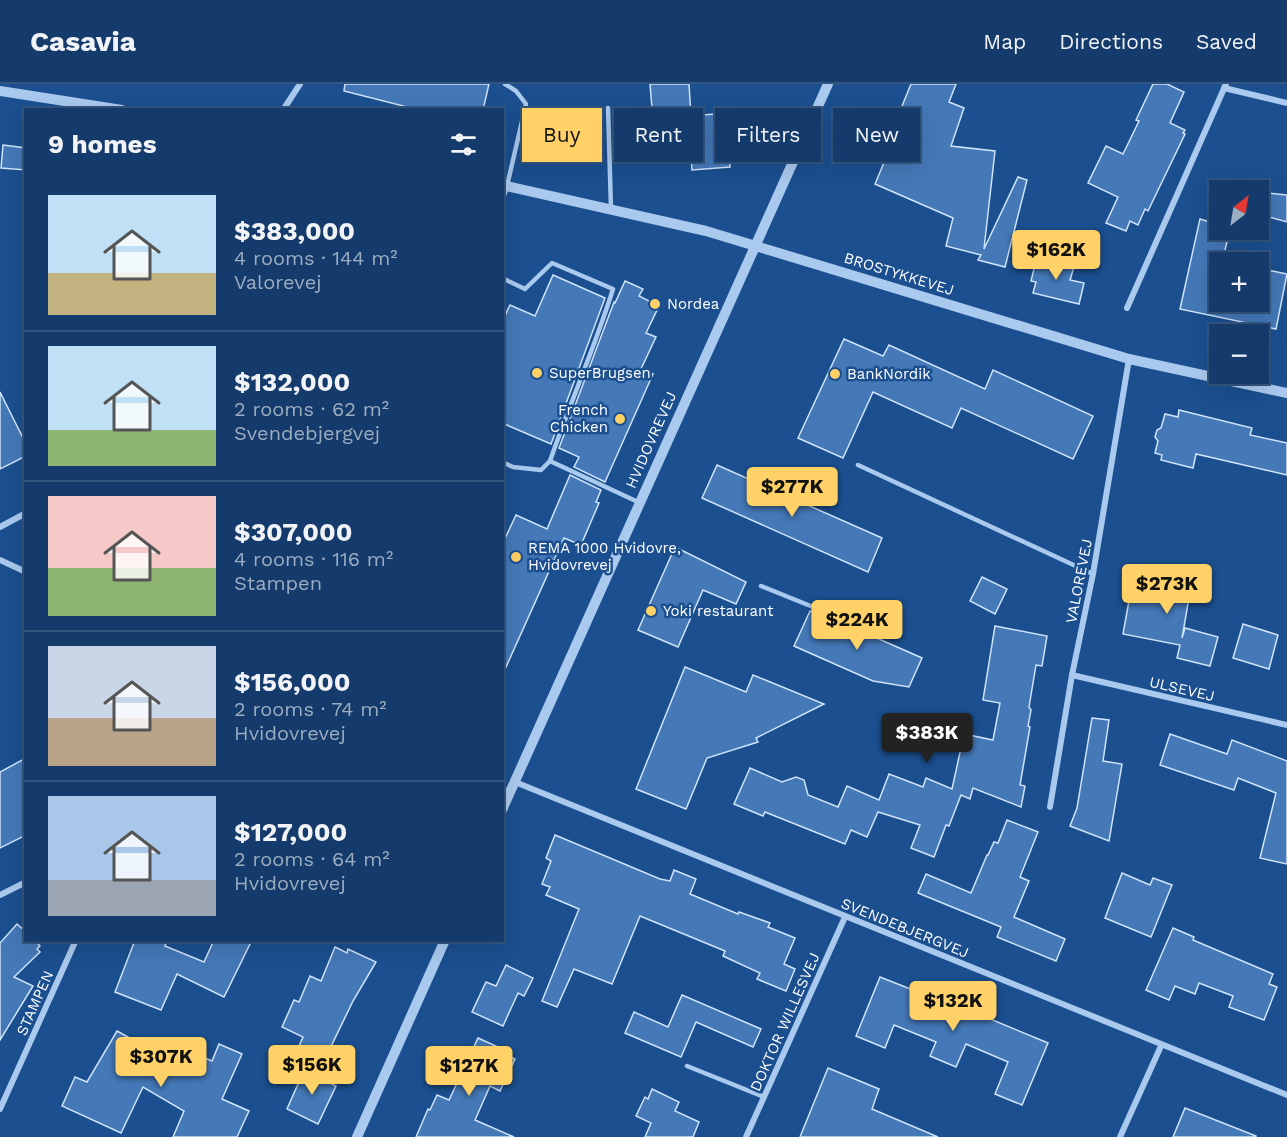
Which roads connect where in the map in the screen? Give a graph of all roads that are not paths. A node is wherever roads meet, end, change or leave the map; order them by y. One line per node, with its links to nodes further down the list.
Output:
1 (300, 84): 8 (street)
2 (505, 84): 10 (lane)
3 (828, 84): 12 (street, HVIDOVREVEJ)
4 (1225, 86): 6 (street); 14 (street)
5 (0, 91): 7 (street)
6 (1287, 103)
7 (109, 108)
8 (284, 108)
9 (608, 108): 11 (lane)
10 (505, 185): 11 (street, BROSTYKKEVEJ)
11 (611, 209): 12 (street, BROSTYKKEVEJ)
12 (756, 246): 15 (street, BROSTYKKEVEJ); 20 (street, HVIDOVREVEJ)
13 (504, 279): 17 (lane)
14 (1127, 308)
15 (1128, 359): 16 (street, BROSTYKKEVEJ); 25 (street, VALOREVEJ)
16 (1287, 393)
17 (550, 461): 18 (lane); 20 (lane)
18 (504, 463)
19 (858, 465): 25 (lane)
20 (639, 503): 30 (street, HVIDOVREVEJ)
21 (24, 514): 22 (street)
22 (0, 527)
23 (0, 560): 24 (street)
24 (24, 571)
25 (1093, 574): 28 (street, VALOREVEJ)
26 (761, 586): 27 (lane)
27 (818, 609)
28 (1072, 675): 29 (street, ULSEVEJ); 32 (street, VALOREVEJ)
29 (1287, 725)
30 (515, 782): 31 (street, HVIDOVREVEJ); 35 (street, SVENDEBJERGVEJ)
31 (504, 806)
32 (1050, 807)
33 (24, 883): 34 (street)
34 (0, 895)
35 (845, 917): 38 (street, SVENDEBJERGVEJ); 41 (street, DOKTOR WILLESVEJ)
36 (75, 942): 42 (street, STAMPEN)
37 (443, 942): 43 (street)
38 (1161, 1046): 40 (street, SVENDEBJERGVEJ); 45 (street)
39 (687, 1066): 41 (lane)
40 (1287, 1095)
41 (764, 1097): 44 (street, DOKTOR WILLESVEJ)
42 (0, 1109)
43 (357, 1137)
44 (746, 1137)
45 (1120, 1137)

